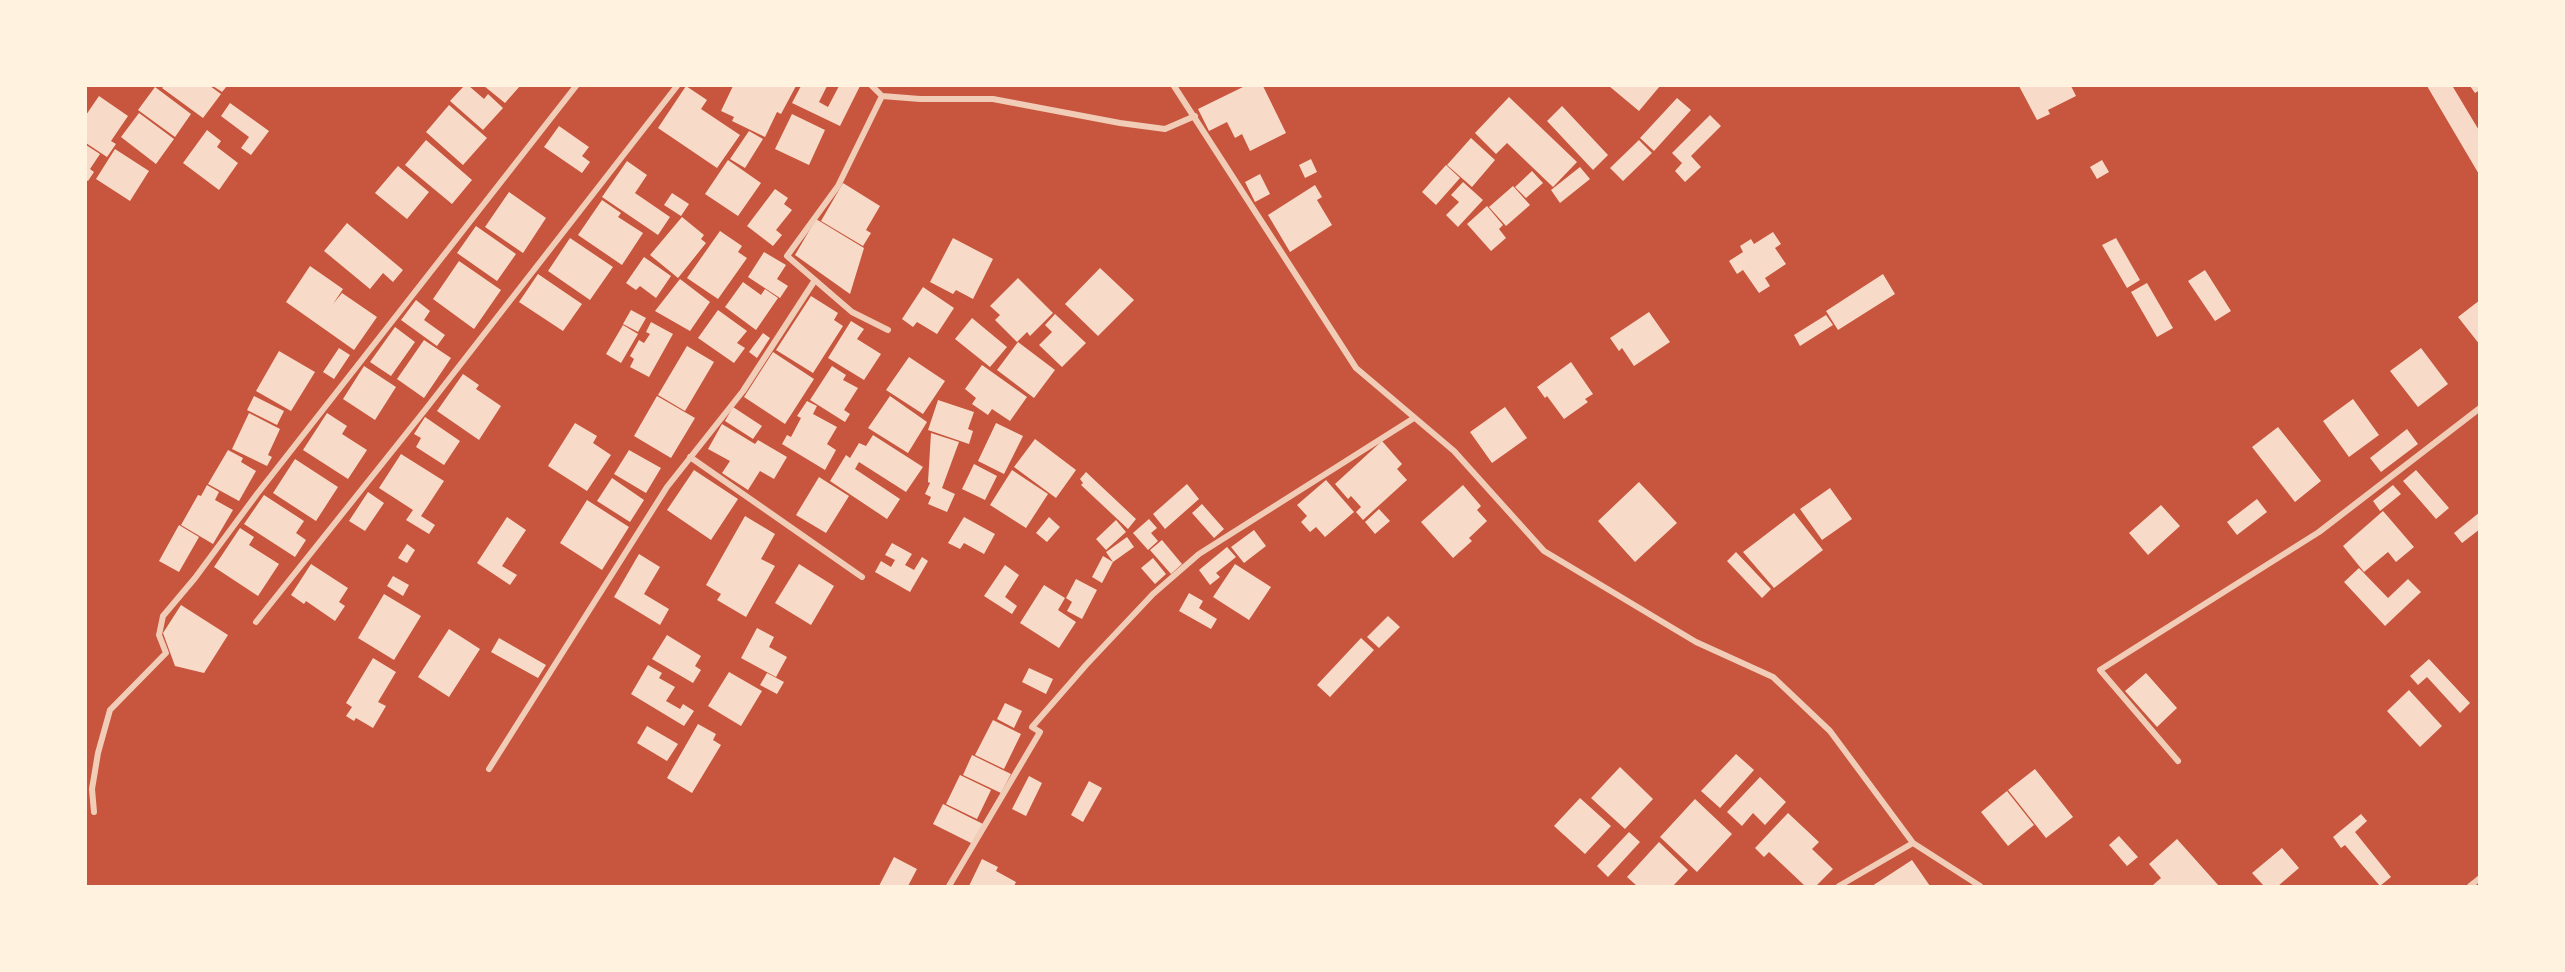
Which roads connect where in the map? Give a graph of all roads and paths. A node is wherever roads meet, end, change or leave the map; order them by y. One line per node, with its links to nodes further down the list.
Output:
1 (576, 86): 16 (street)
2 (677, 86): 13 (street)
3 (872, 86): 5 (street)
4 (1174, 86): 6 (street)
5 (882, 96): 6 (street); 7 (street)
6 (1195, 116): 10 (street)
7 (815, 280): 8 (street); 11 (street)
8 (888, 330)
9 (2480, 408): 14 (street)
10 (1414, 418): 17 (street); 19 (street)
11 (690, 457): 12 (street); 15 (street)
12 (862, 577)
13 (256, 622)
14 (2178, 761)
15 (489, 769)
16 (94, 812)
17 (1913, 843): 20 (street); 21 (street)
18 (2480, 878): 22 (street)
19 (950, 886)
20 (1839, 886)
21 (1980, 886)
22 (2470, 886)

